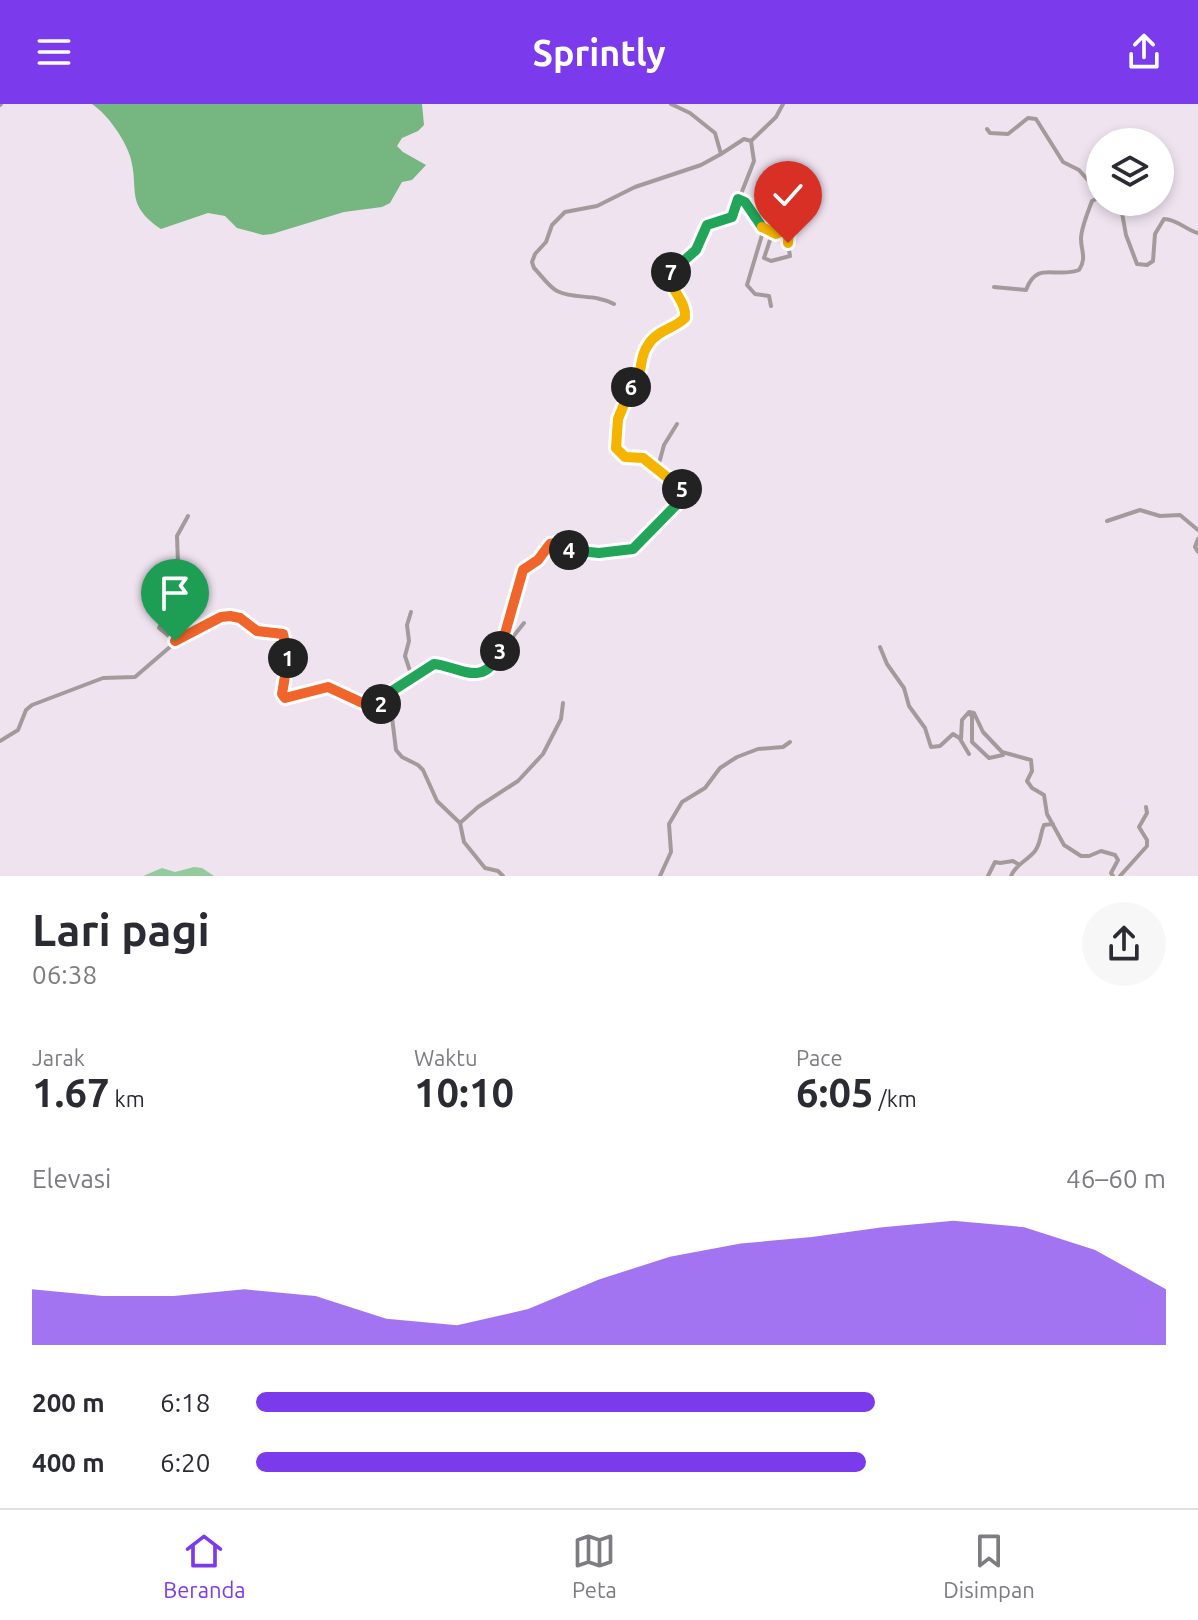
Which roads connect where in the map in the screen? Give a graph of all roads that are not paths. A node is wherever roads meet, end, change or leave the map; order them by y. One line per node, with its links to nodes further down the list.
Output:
1 (671, 104): 5 (street)
2 (783, 104): 4 (street)
3 (987, 129): 6 (street)
4 (751, 141): 5 (street); 7 (street)
5 (720, 152): 16 (street)
6 (1086, 178)
7 (738, 199): 11 (street); 20 (street)
8 (1087, 216): 15 (street)
9 (1123, 216): 13 (street)
10 (789, 220): 12 (street)
11 (760, 225): 14 (street); 17 (street)
12 (789, 228): 14 (street); 14 (street)
13 (1198, 233)
14 (772, 234)
15 (994, 287)
16 (614, 304)
17 (771, 306)
18 (677, 424): 21 (street)
19 (622, 440): 20 (street)
20 (616, 448): 21 (street)
21 (658, 467): 30 (street)
22 (188, 516): 28 (street)
23 (1107, 521): 24 (street)
24 (1198, 535): 25 (street)
25 (1198, 552)
26 (411, 612): 31 (street)
27 (524, 623): 30 (street)
28 (175, 641): 33 (street); 36 (street)
29 (880, 647): 35 (street)
30 (496, 659): 31 (street)
31 (413, 680): 33 (street)
32 (563, 703): 41 (street)
33 (375, 707): 41 (street)
34 (969, 712): 35 (street); 39 (street); 39 (street)
35 (960, 739): 38 (street)
36 (0, 741)
37 (790, 742): 45 (street)
38 (969, 754)
39 (1005, 754): 42 (street)
40 (1146, 807): 49 (street)
41 (460, 823): 44 (street)
42 (1053, 824): 43 (street); 48 (street)
43 (1018, 864): 46 (street); 47 (street)
44 (503, 876)
45 (660, 876)
46 (988, 876)
47 (1011, 876)
48 (1113, 876)
49 (1120, 876)

